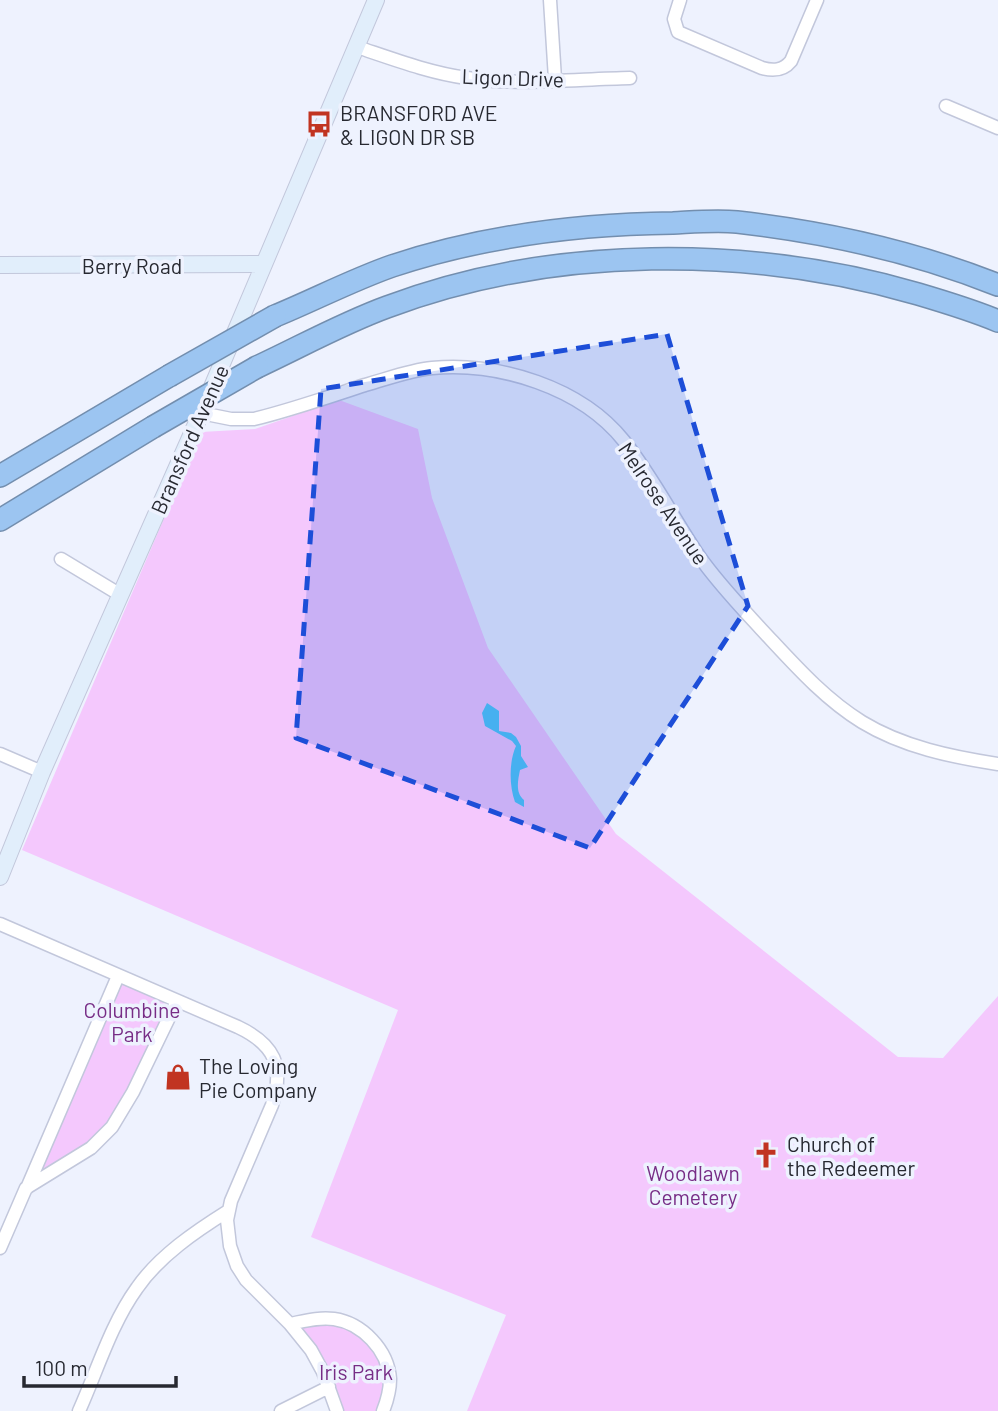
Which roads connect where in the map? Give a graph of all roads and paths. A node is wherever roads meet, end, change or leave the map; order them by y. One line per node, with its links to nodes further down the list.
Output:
1 (376, 0): 5 (main road, Bransford Avenue)
2 (550, 0): 7 (street)
3 (680, 0): 4 (street)
4 (817, 0)
5 (357, 47): 7 (street, Ligon Drive); 10 (main road, Bransford Avenue)
6 (630, 78): 7 (street, Ligon Drive)
7 (555, 79)
8 (946, 106): 9 (street)
9 (998, 128)
10 (264, 264): 11 (main road, Berry Road); 14 (main road, Bransford Avenue)
11 (0, 265)
12 (998, 285): 15 (highway, bridge)
13 (998, 321): 16 (highway, bridge)
14 (201, 413): 18 (main road, Bransford Avenue); 20 (street, Melrose Avenue)
15 (0, 476)
16 (0, 520)
17 (61, 559): 18 (street)
18 (119, 594): 21 (main road, Bransford Avenue)
19 (0, 754): 21 (street)
20 (998, 764)
21 (42, 772): 22 (main road, Bransford Avenue)
22 (0, 877)
23 (0, 924): 24 (street)
24 (118, 976): 25 (street); 26 (street)
25 (177, 1001): 26 (street); 27 (street)
26 (26, 1188): 28 (street)
27 (228, 1211): 29 (street); 31 (street)
28 (0, 1248)
29 (290, 1324): 30 (street); 34 (street)
30 (329, 1387): 32 (street); 33 (street)
31 (79, 1411)
32 (281, 1411)
33 (337, 1411)
34 (383, 1411)

